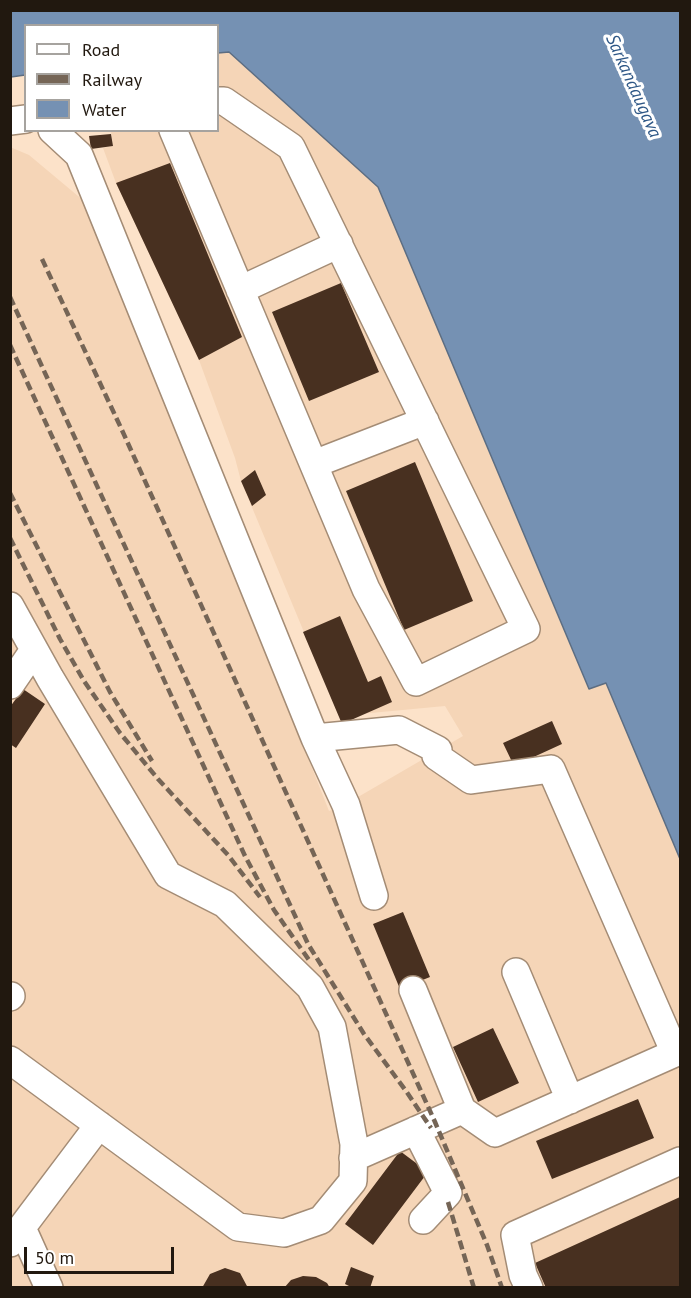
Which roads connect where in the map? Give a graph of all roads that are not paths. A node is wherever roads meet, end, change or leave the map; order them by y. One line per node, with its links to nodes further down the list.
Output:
1 (219, 101): 4 (street)
2 (54, 132): 11 (street)
3 (174, 132): 5 (street)
4 (339, 244): 5 (street); 6 (street)
5 (240, 290): 7 (street)
6 (425, 422): 7 (street); 7 (street)
7 (314, 464)
8 (10, 606): 9 (street)
9 (34, 650): 10 (street); 20 (street)
10 (10, 685)
11 (315, 738): 12 (street); 16 (street)
12 (374, 896)
13 (516, 972): 16 (street)
14 (412, 990): 17 (street)
15 (10, 1060): 18 (street)
16 (570, 1100): 17 (street)
17 (462, 1110): 19 (street)
18 (99, 1125): 20 (street); 23 (street)
19 (416, 1130): 20 (street); 22 (street)
20 (353, 1158)
21 (681, 1161): 25 (street)
22 (423, 1220)
23 (16, 1235): 24 (street)
24 (49, 1287)
25 (529, 1287)

